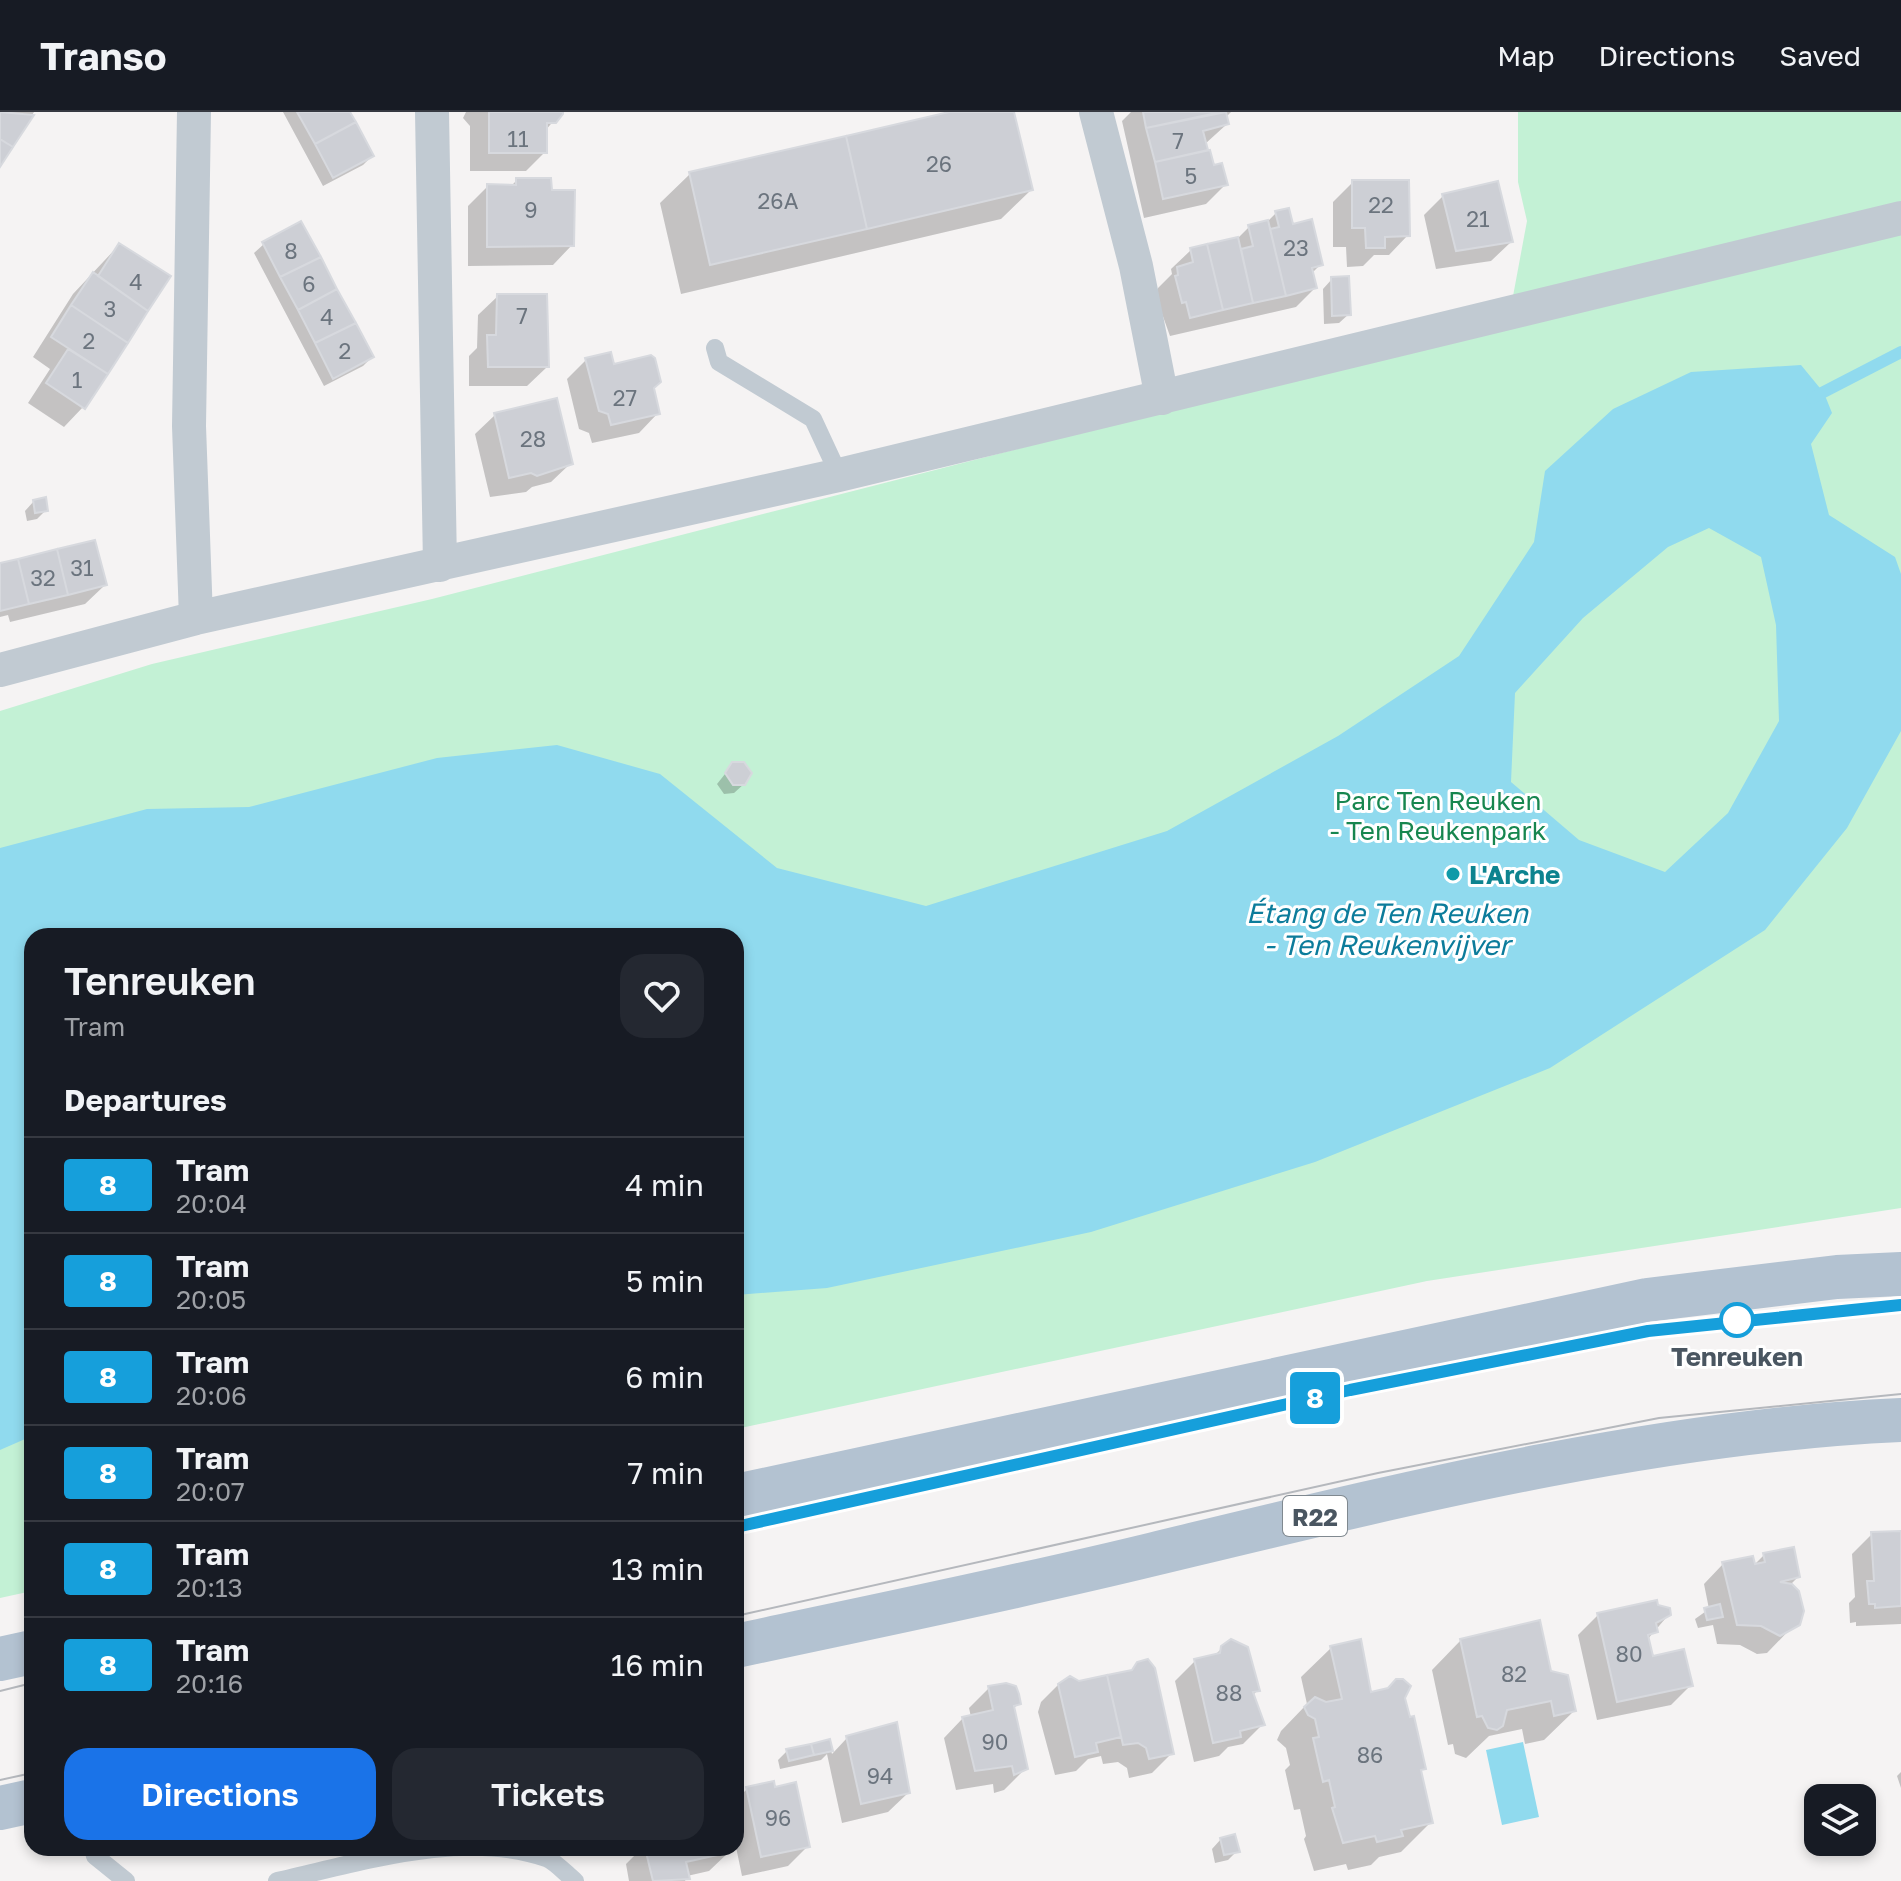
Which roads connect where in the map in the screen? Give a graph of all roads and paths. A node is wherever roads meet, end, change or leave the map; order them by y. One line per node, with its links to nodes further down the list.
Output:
1 (194, 112): 9 (street)
2 (432, 112): 8 (street)
3 (1096, 112): 6 (street)
4 (1901, 218): 6 (street)
5 (715, 348): 7 (lane)
6 (1162, 398): 7 (street)
7 (839, 475): 8 (street)
8 (440, 565): 9 (street)
9 (196, 618): 10 (street)
10 (0, 670)
11 (1901, 1274): 13 (main road)
12 (1901, 1420): 14 (main road, R22)
13 (744, 1494)
14 (744, 1644)
15 (24, 1654): 16 (main road)
16 (0, 1659)
17 (24, 1803): 18 (main road)
18 (0, 1808)
19 (95, 1856): 22 (lane)
20 (393, 1856): 23 (lane)
21 (536, 1856): 24 (lane)
22 (126, 1881)
23 (277, 1881)
24 (575, 1881)

